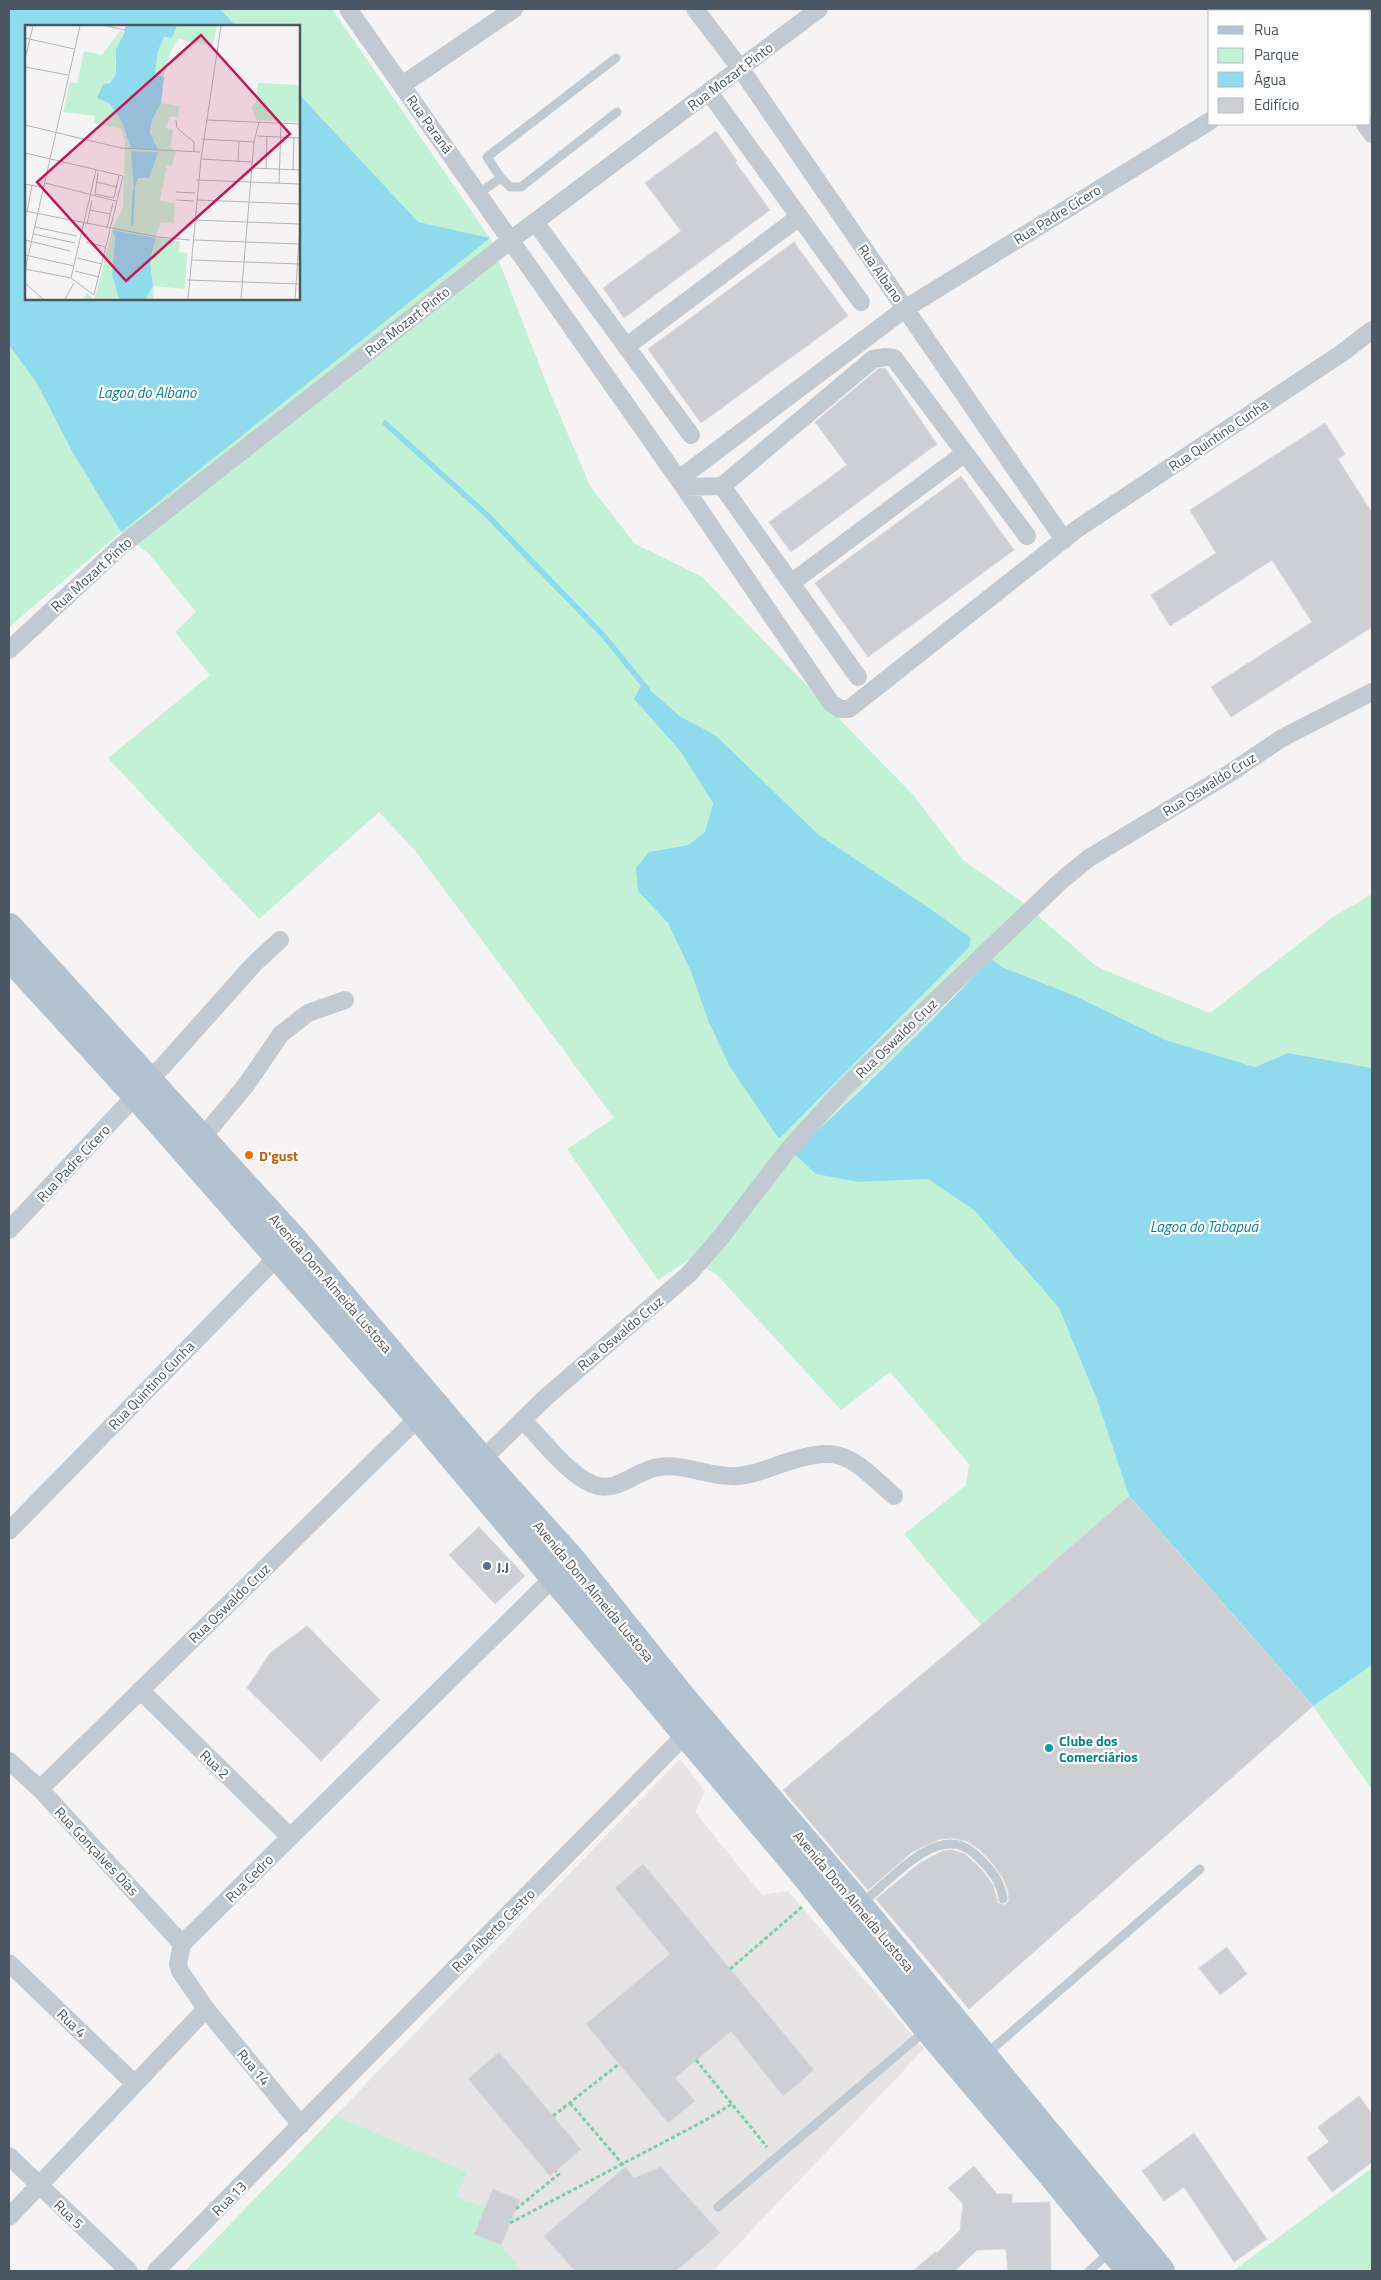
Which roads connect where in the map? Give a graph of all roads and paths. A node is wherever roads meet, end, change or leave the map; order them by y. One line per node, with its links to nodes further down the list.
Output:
1 (348, 9): 9 (street, Rua Paraná)
2 (514, 9): 9 (street)
3 (696, 9): 8 (street, Rua Albano)
4 (820, 9): 8 (street, Rua Mozart Pinto)
5 (1287, 9): 6 (street)
6 (1283, 10)
7 (616, 58): 13 (lane)
8 (740, 68): 10 (street, Rua Mozart Pinto); 19 (street, Rua Albano)
9 (402, 85): 14 (street, Rua Paraná)
10 (709, 92): 15 (street); 16 (street, Rua Mozart Pinto)
11 (617, 112): 13 (lane)
12 (1208, 122): 19 (street, Rua Padre Cícero)
13 (501, 178): 14 (lane)
14 (479, 192): 17 (street, Rua Paraná)
15 (799, 217): 18 (street); 21 (street)
16 (535, 222): 17 (street, Rua Mozart Pinto); 21 (street)
17 (512, 239): 24 (street, Rua Paraná); 29 (street, Rua Mozart Pinto)
18 (861, 302)
19 (906, 308): 24 (street, Rua Padre Cícero); 27 (street, Rua Albano)
20 (1372, 330): 27 (street, Rua Quintino Cunha)
21 (627, 346): 22 (street)
22 (691, 435)
23 (964, 453): 25 (street); 26 (street); 28 (street)
24 (682, 483): 25 (street); 27 (street, Rua Quintino Cunha)
25 (722, 486): 28 (street)
26 (1027, 536)
27 (1064, 540)
28 (791, 583): 30 (street)
29 (9, 650)
30 (858, 677)
31 (1372, 692): 41 (street, Rua Oswaldo Cruz)
32 (9, 927): 36 (main road, Avenida Dom Almeida Lustosa)
33 (280, 940): 36 (street, Rua Padre Cícero)
34 (9, 956): 36 (main road, Avenida Dom Almeida Lustosa)
35 (346, 1000): 37 (street)
36 (142, 1087): 37 (main road, Avenida Dom Almeida Lustosa); 38 (street, Rua Padre Cícero); 39 (main road, Avenida Dom Almeida Lustosa)
37 (202, 1138): 39 (main road, Avenida Dom Almeida Lustosa)
38 (9, 1230)
39 (286, 1248): 40 (main road, Avenida Dom Almeida Lustosa); 42 (main road, Avenida Dom Almeida Lustosa); 44 (street, Rua Quintino Cunha)
40 (419, 1417): 45 (main road, Avenida Dom Almeida Lustosa); 46 (street, Rua Oswaldo Cruz)
41 (522, 1420): 42 (street, Rua Oswaldo Cruz); 43 (street)
42 (482, 1460): 45 (main road, Avenida Dom Almeida Lustosa)
43 (894, 1496)
44 (9, 1531)
45 (563, 1568): 47 (main road, Avenida Dom Almeida Lustosa); 50 (street, Rua Cedro); 53 (main road, Avenida Dom Almeida Lustosa)
46 (140, 1690): 49 (street, Rua Oswaldo Cruz); 50 (street, Rua 2)
47 (685, 1735): 59 (main road, Avenida Dom Almeida Lustosa); 67 (street, Rua Alberto Castro)
48 (9, 1761): 49 (street, Rua Gonçalves Días)
49 (40, 1789): 55 (street, Rua Gonçalves Días)
50 (290, 1837): 55 (street, Rua Cedro)
51 (1200, 1870): 62 (lane)
52 (1003, 1899): 53 (lane)
53 (859, 1906): 62 (main road, Avenida Dom Almeida Lustosa)
54 (802, 1907): 57 (path)
55 (182, 1944): 58 (street)
56 (9, 1962): 63 (street, Rua 4)
57 (730, 1969)
58 (206, 2009): 63 (street); 67 (street, Rua 14)
59 (928, 2030): 62 (main road, Avenida Dom Almeida Lustosa); 69 (lane)
60 (696, 2060): 65 (path)
61 (620, 2064): 64 (path)
62 (974, 2065): 77 (main road, Avenida Dom Almeida Lustosa)
63 (135, 2084): 72 (street)
64 (570, 2103): 66 (path); 70 (path)
65 (732, 2104): 69 (path); 70 (path)
66 (553, 2116)
67 (302, 2125): 79 (street, Rua 13)
68 (9, 2156): 72 (street, Rua 5)
69 (776, 2158): 73 (lane)
70 (623, 2165): 76 (path)
71 (556, 2171): 74 (path)
72 (39, 2185): 75 (street); 78 (street, Rua 5)
73 (718, 2207)
74 (516, 2209)
75 (9, 2217)
76 (510, 2223)
77 (1124, 2260): 80 (lane); 81 (main road, Avenida Dom Almeida Lustosa)
78 (129, 2271)
79 (156, 2271)
80 (1088, 2271)
81 (1161, 2271)

